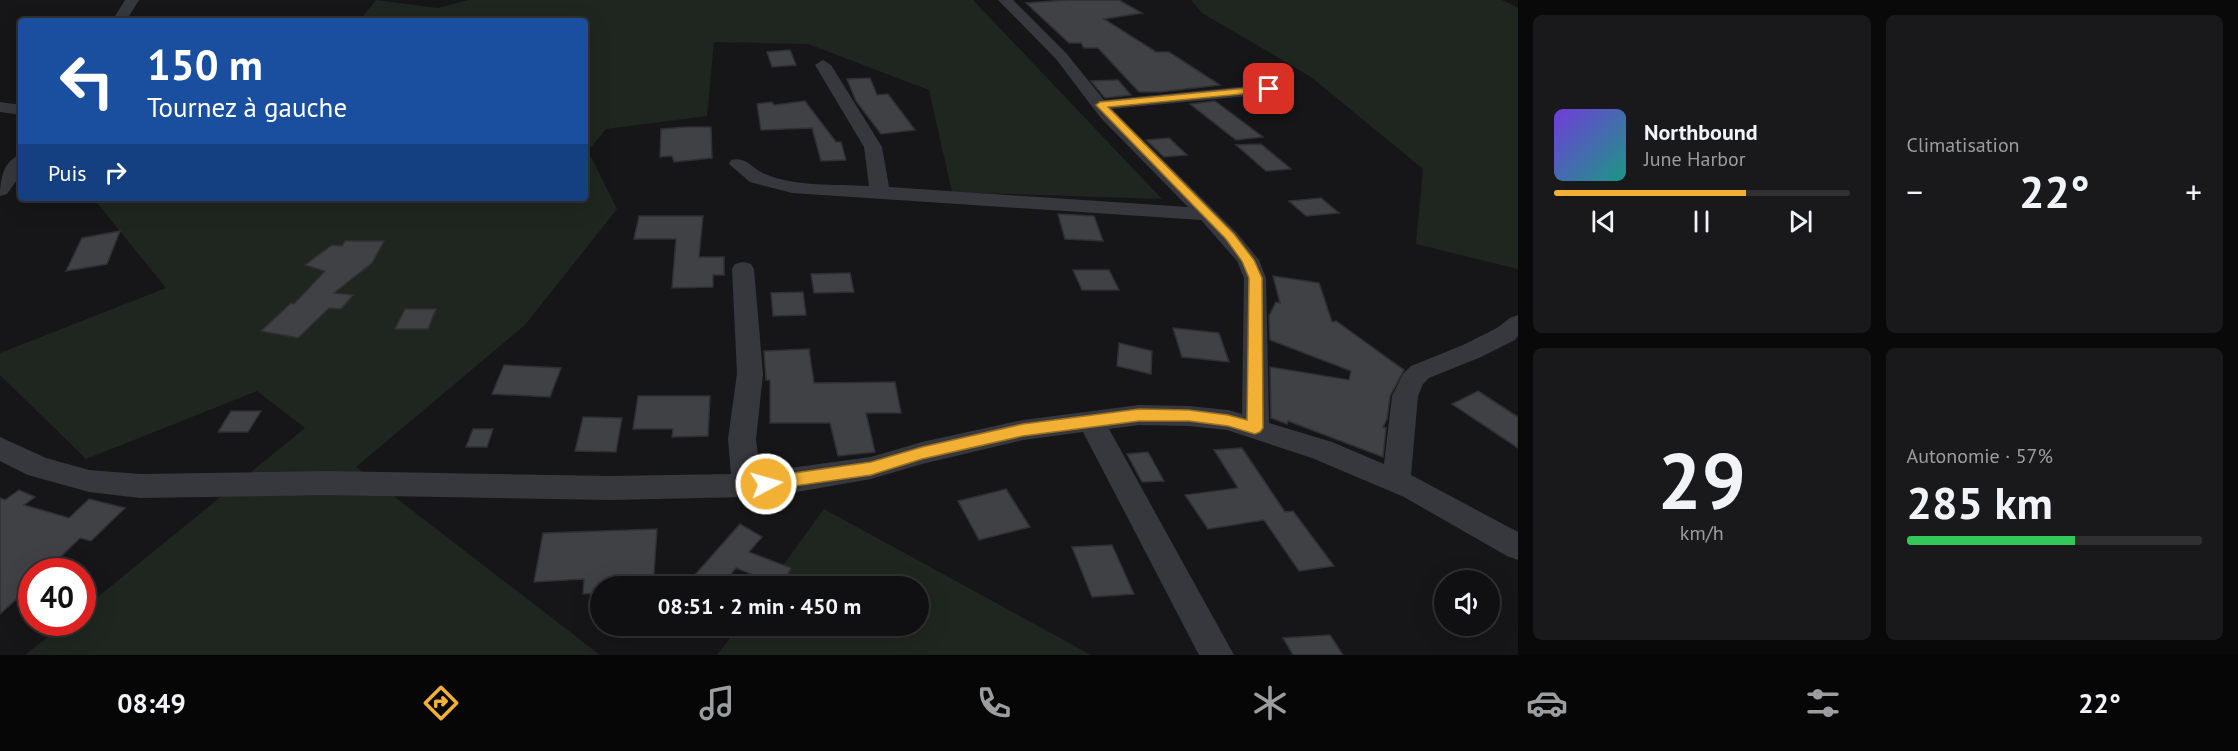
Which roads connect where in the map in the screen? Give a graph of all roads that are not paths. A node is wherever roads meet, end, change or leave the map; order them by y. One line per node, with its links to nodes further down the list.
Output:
1 (132, 0): 3 (street)
2 (1005, 0): 6 (street)
3 (121, 18)
4 (823, 64): 12 (street)
5 (1269, 89): 6 (street)
6 (1100, 105): 13 (street)
7 (0, 107): 8 (street)
8 (18, 110)
9 (738, 164): 12 (street)
10 (18, 165): 11 (street)
11 (0, 190)
12 (880, 194): 13 (street)
13 (1208, 214): 17 (street)
14 (743, 268): 20 (street)
15 (1518, 323): 19 (street)
16 (1091, 421): 17 (street); 20 (street); 22 (street)
17 (1255, 428): 19 (street)
18 (0, 448): 20 (street)
19 (1396, 481): 21 (street)
20 (747, 485)
21 (1518, 547)
22 (1217, 655)

